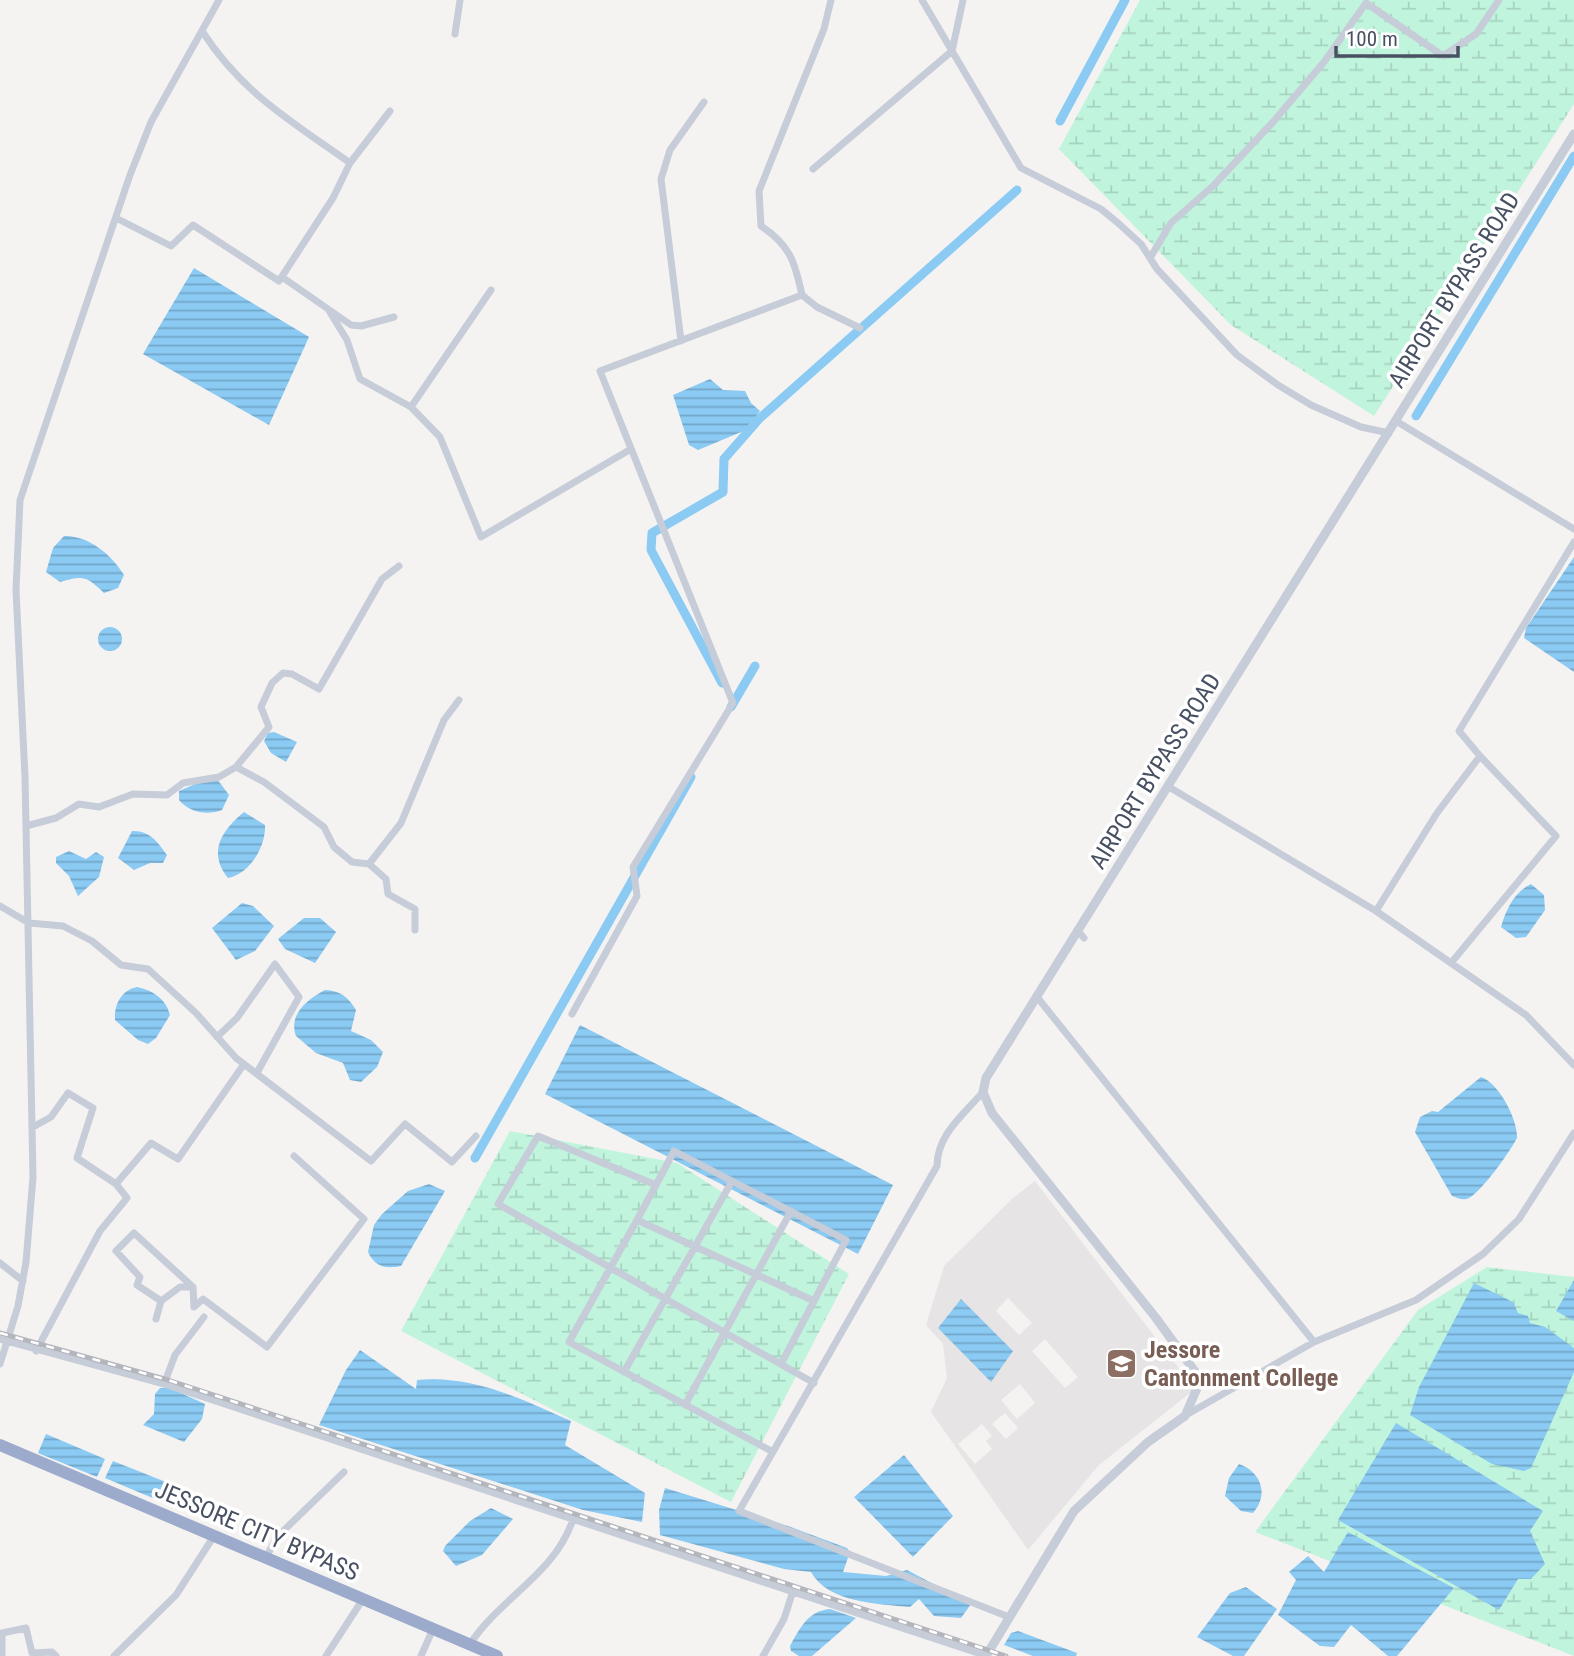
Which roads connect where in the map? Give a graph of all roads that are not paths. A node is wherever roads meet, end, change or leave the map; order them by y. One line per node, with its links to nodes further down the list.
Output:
1 (219, 0): 8 (street)
2 (460, 0): 9 (street)
3 (831, 0): 20 (street)
4 (922, 0): 10 (street)
5 (963, 0): 10 (street)
6 (1499, 0): 7 (street)
7 (1365, 1): 17 (street)
8 (202, 31): 14 (street); 16 (street)
9 (455, 34)
10 (952, 51): 15 (street); 17 (street)
11 (704, 102): 24 (street)
12 (390, 111): 14 (street)
13 (1574, 134): 26 (street, AIRPORT BYPASS ROAD)
14 (350, 163): 18 (street)
15 (813, 169)
16 (116, 218): 18 (street); 36 (street)
17 (1150, 258): 27 (street)
18 (282, 277): 21 (street)
19 (491, 290): 25 (street)
20 (802, 295): 23 (street); 24 (street)
21 (327, 309): 22 (street); 25 (street)
22 (394, 317)
23 (860, 328)
24 (681, 341): 28 (street)
25 (411, 408): 28 (street)
26 (1396, 421): 27 (street, AIRPORT BYPASS ROAD); 29 (street)
27 (1389, 433): 35 (street, AIRPORT BYPASS ROAD)
28 (631, 449): 46 (street)
29 (1574, 529)
30 (1574, 542): 33 (street)
31 (399, 566): 34 (street)
32 (459, 700): 37 (street)
33 (1480, 755): 39 (street); 44 (street)
34 (236, 766): 36 (street); 37 (street)
35 (1169, 787): 39 (street); 42 (street, AIRPORT BYPASS ROAD)
36 (26, 826): 40 (street)
37 (369, 864): 41 (street)
38 (0, 906): 40 (street)
39 (1376, 912): 44 (street)
40 (29, 923): 47 (street); 52 (street)
41 (415, 930)
42 (1077, 930): 43 (street); 45 (street, AIRPORT BYPASS ROAD)
43 (1084, 939)
44 (1451, 963): 49 (street)
45 (1037, 997): 51 (street, AIRPORT BYPASS ROAD); 74 (street)
46 (572, 1014)
47 (217, 1037): 48 (street); 50 (street)
48 (244, 1064): 54 (street); 57 (street)
49 (1574, 1065)
50 (258, 1071)
51 (983, 1092): 80 (street); 82 (street)
52 (33, 1127): 57 (street); 65 (street)
53 (1574, 1133): 74 (street)
54 (476, 1136)
55 (293, 1156): 66 (street)
56 (732, 1181): 58 (street); 59 (street); 61 (street)
57 (116, 1184): 75 (street)
58 (656, 1185): 60 (street); 63 (street)
59 (791, 1211): 64 (street); 69 (street)
60 (637, 1220): 61 (street); 63 (street)
61 (695, 1249): 64 (street); 67 (street)
62 (0, 1263): 65 (street)
63 (609, 1267): 67 (street); 78 (street)
64 (755, 1276): 69 (street); 72 (street)
65 (23, 1281): 73 (street)
66 (193, 1287): 68 (street); 68 (street)
67 (665, 1298): 72 (street); 78 (street)
68 (161, 1301): 71 (street)
69 (814, 1301): 77 (street)
70 (204, 1317): 79 (street)
71 (156, 1319)
72 (724, 1332): 77 (street); 81 (street)
73 (4, 1340): 75 (street); 76 (street)
74 (1314, 1342): 82 (street)
75 (36, 1351): 86 (street)
76 (0, 1364)
77 (781, 1364): 80 (street)
78 (624, 1372): 81 (street)
79 (166, 1379)
80 (814, 1383): 84 (street)
81 (685, 1405): 84 (street)
82 (1185, 1416): 91 (street)
83 (0, 1445): 87 (highway, JESSORE CITY BYPASS)
84 (773, 1452): 91 (street)
85 (344, 1472): 88 (street)
86 (573, 1519): 89 (street); 93 (street)
87 (214, 1536): 88 (highway, JESSORE CITY BYPASS); 97 (street)
88 (266, 1557): 90 (highway, JESSORE CITY BYPASS)
89 (793, 1591): 100 (street); 101 (street)
90 (363, 1598): 92 (highway, JESSORE CITY BYPASS); 94 (street)
91 (1009, 1617): 101 (street)
92 (434, 1628): 93 (highway, JESSORE CITY BYPASS); 98 (street)
93 (470, 1644): 99 (highway, JESSORE CITY BYPASS)
94 (330, 1654)
95 (2, 1656): 96 (street)
96 (56, 1656)
97 (114, 1656)
98 (421, 1656)
99 (497, 1656)
100 (763, 1656)
101 (986, 1656)

